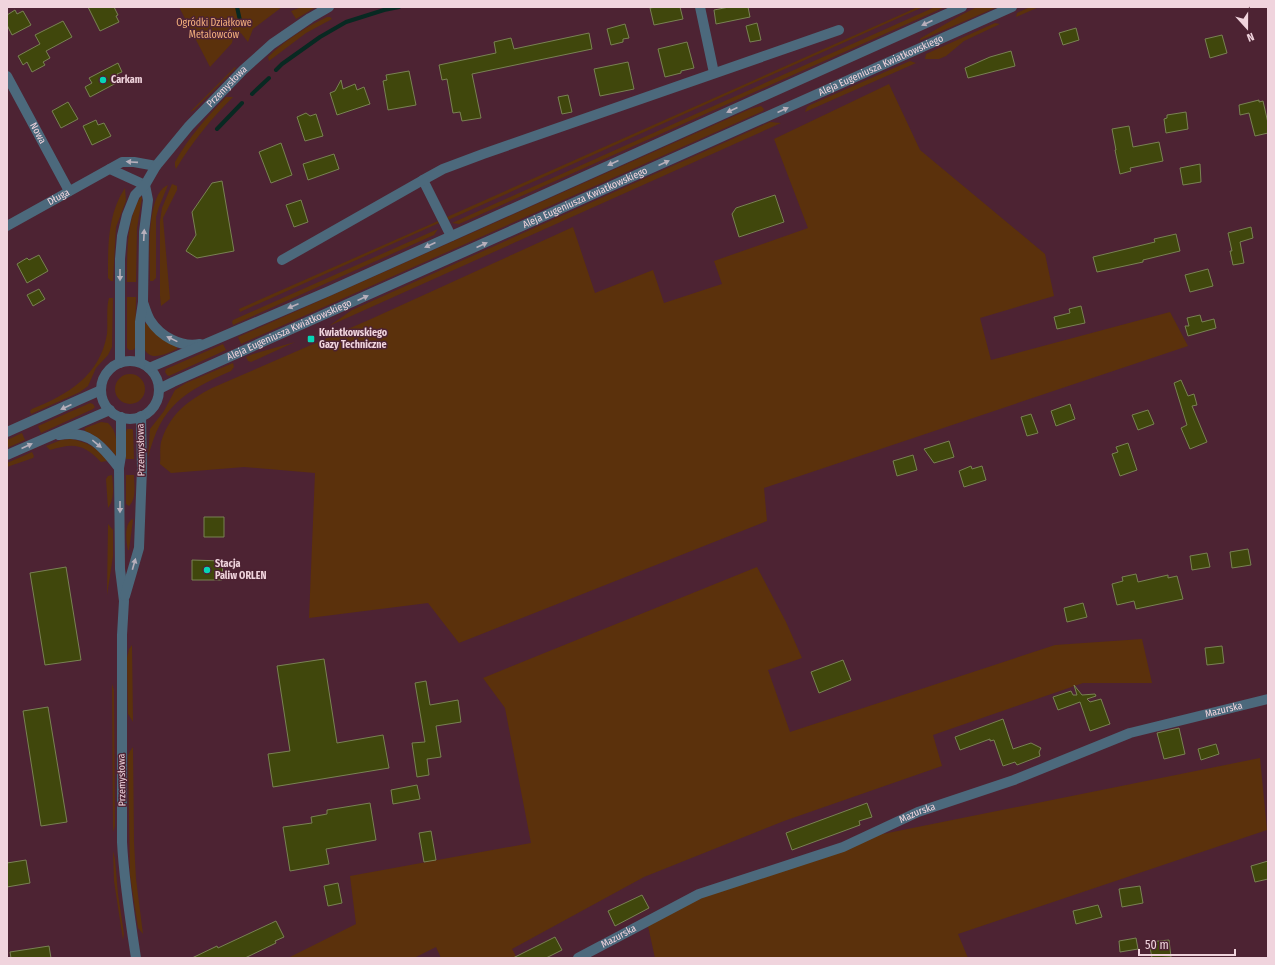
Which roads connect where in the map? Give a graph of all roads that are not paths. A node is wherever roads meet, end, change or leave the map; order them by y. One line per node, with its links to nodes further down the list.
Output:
1 (329, 7): 8 (street, Przemysłowa)
2 (700, 7): 6 (street)
3 (962, 7): 14 (street, Aleja Eugeniusza Kwiatkowskiego, one-way to 14)
4 (1012, 7): 22 (street, Aleja Eugeniusza Kwiatkowskiego, one-way to 4)
5 (839, 30): 6 (street)
6 (714, 73): 10 (street)
7 (7, 76): 12 (street, Nowa)
8 (156, 166): 9 (street, Długa, one-way to 9); 11 (street, Przemysłowa)
9 (110, 169): 11 (street); 12 (street, Długa)
10 (423, 180): 14 (street); 15 (street)
11 (145, 185): 16 (street, one-way to 11); 18 (street, Przemysłowa, one-way to 18)
12 (69, 191): 13 (street, Długa)
13 (7, 226)
14 (450, 236): 17 (street, Aleja Eugeniusza Kwiatkowskiego, one-way to 17)
15 (282, 260)
16 (143, 302): 17 (street, one-way to 16); 19 (street)
17 (210, 342): 20 (street, Aleja Eugeniusza Kwiatkowskiego)
18 (120, 362): 19 (street); 21 (street)
19 (140, 362): 20 (street)
20 (149, 368): 22 (street)
21 (101, 390): 23 (street); 26 (street, one-way to 26)
22 (159, 390): 24 (street)
23 (110, 410): 25 (street); 27 (street)
24 (141, 416): 25 (street); 30 (street, Przemysłowa, one-way to 24)
25 (121, 417): 29 (street, Przemysłowa)
26 (7, 432)
27 (48, 438): 28 (street, one-way to 27); 29 (street, one-way to 29)
28 (7, 455)
29 (119, 468): 30 (street, Przemysłowa, one-way to 30)
30 (124, 601): 32 (street, Przemysłowa)
31 (1268, 699): 33 (street, Mazurska)
32 (136, 958)
33 (578, 958)

